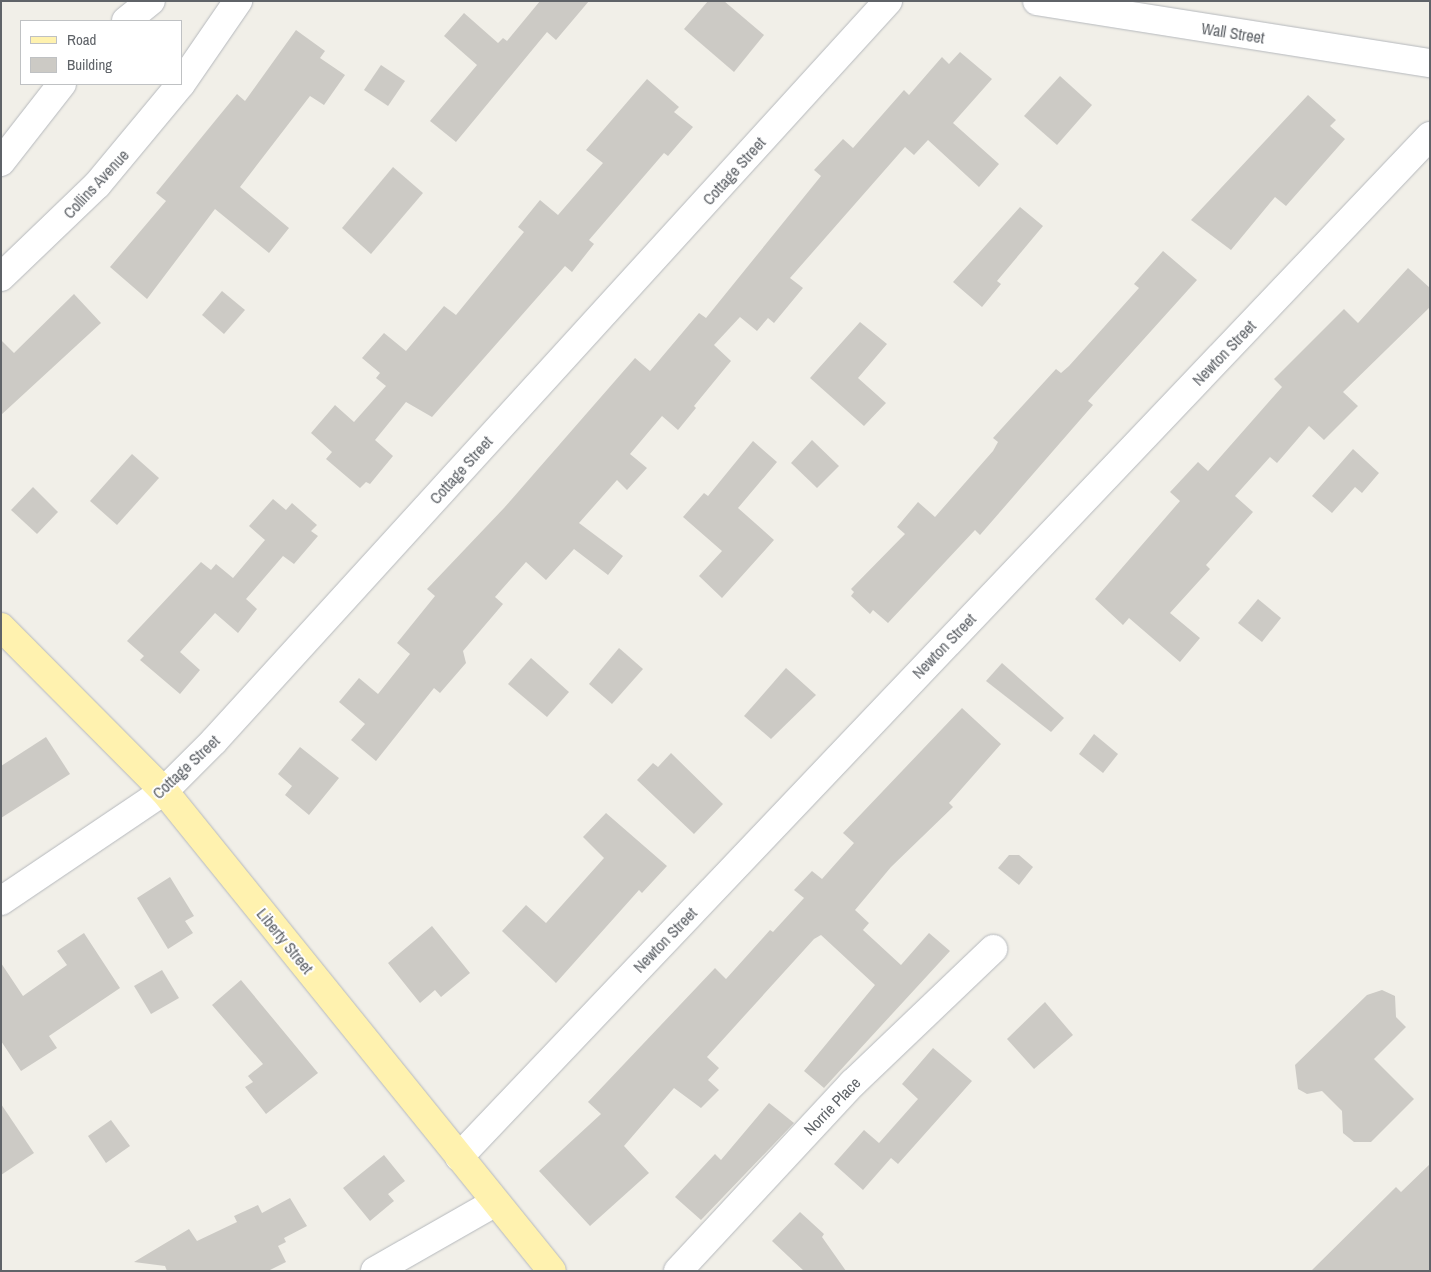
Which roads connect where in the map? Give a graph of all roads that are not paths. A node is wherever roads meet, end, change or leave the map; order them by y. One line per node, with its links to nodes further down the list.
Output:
1 (151, 1): 5 (street)
2 (238, 1): 7 (street, Collins Avenue)
3 (888, 1): 14 (street, Cottage Street)
4 (1036, 1): 6 (street, Wall Street)
5 (127, 20)
6 (1430, 63)
7 (182, 83)
8 (61, 85): 11 (street)
9 (180, 85): 12 (street, Collins Avenue)
10 (1430, 136): 17 (street, Newton Street)
11 (1, 162)
12 (1, 277)
13 (1, 627): 14 (main road, Liberty Street)
14 (164, 791): 15 (street, Cottage Street); 17 (main road, Liberty Street)
15 (1, 901)
16 (993, 948): 21 (street, Norrie Place)
17 (459, 1157): 18 (main road, Liberty Street)
18 (496, 1202): 19 (street); 20 (main road, Liberty Street)
19 (375, 1271)
20 (552, 1271)
21 (678, 1271)

